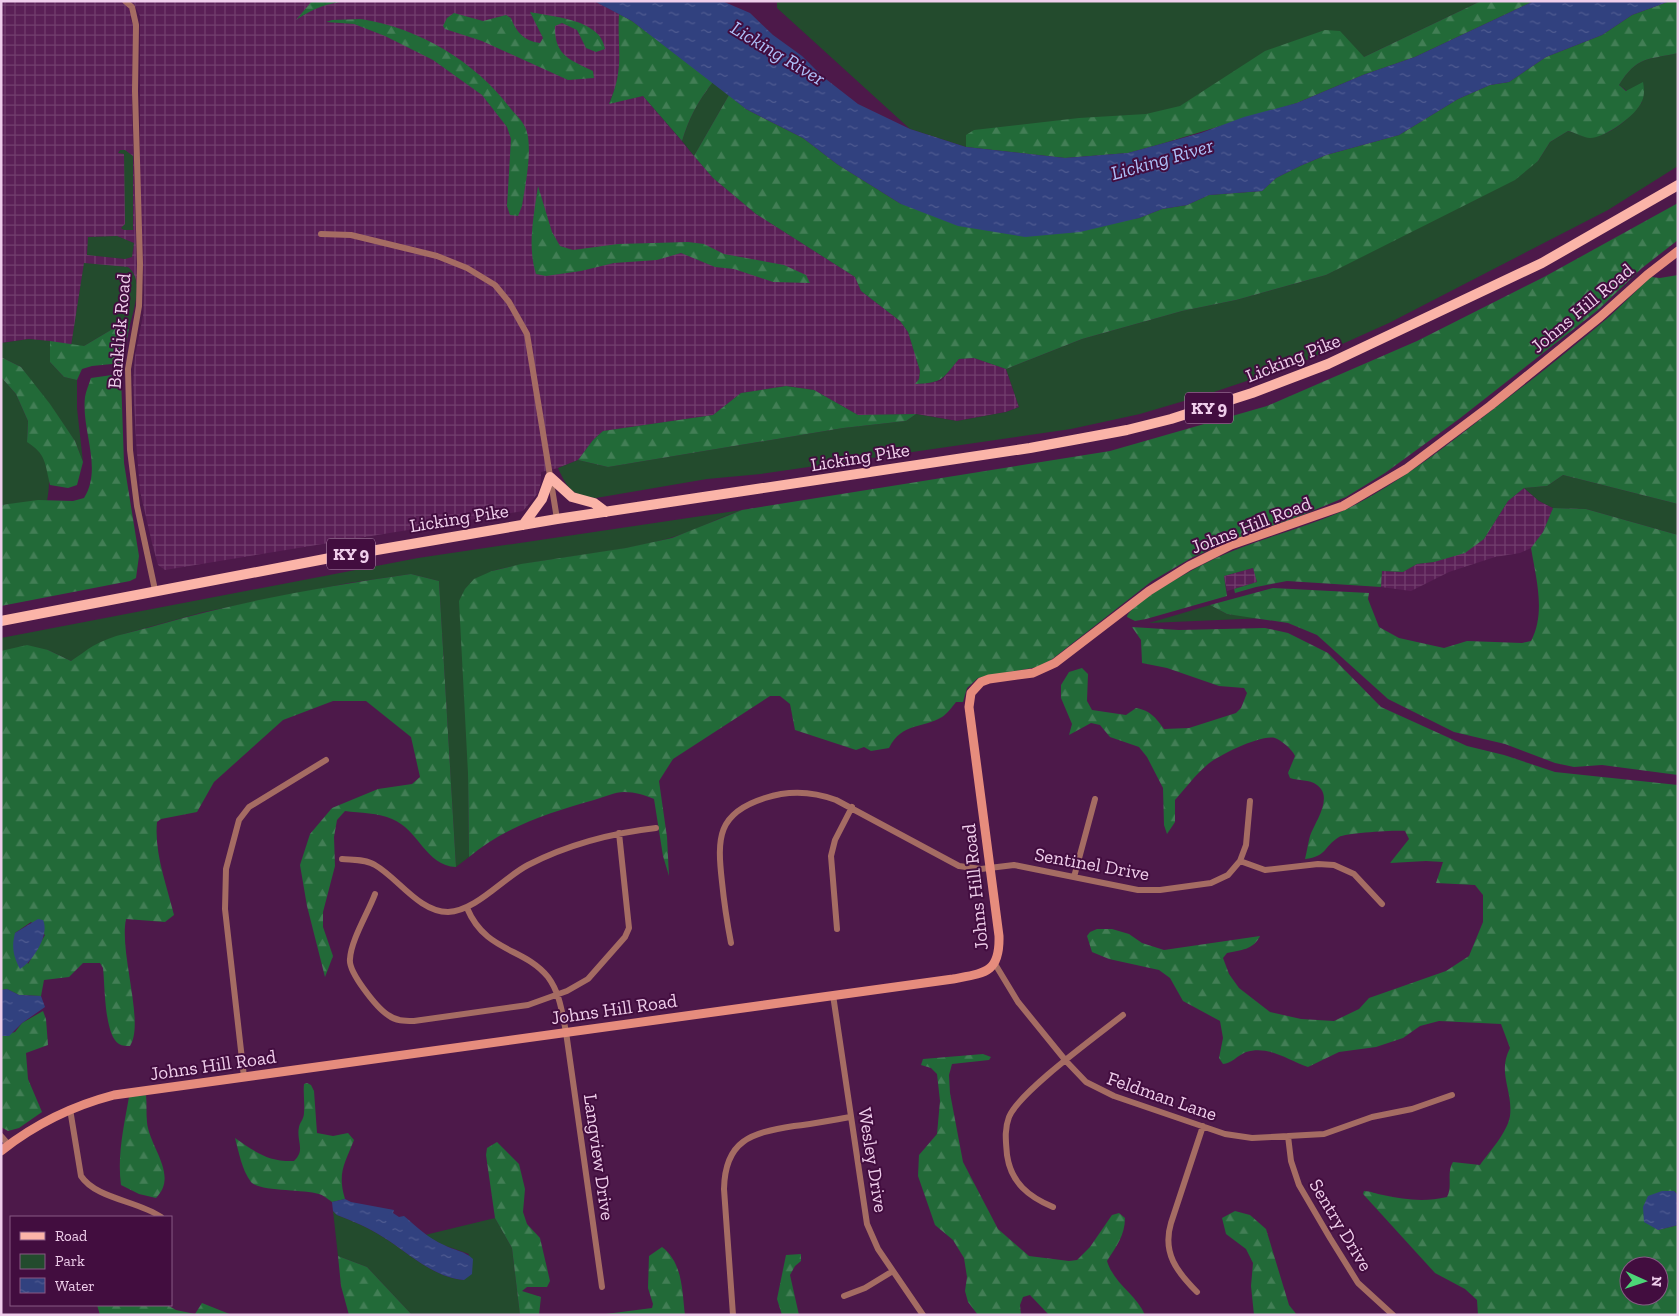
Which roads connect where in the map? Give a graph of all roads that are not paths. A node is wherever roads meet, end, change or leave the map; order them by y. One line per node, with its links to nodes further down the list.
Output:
1 (125, 1): 9 (street, Banklick Road)
2 (1678, 185): 6 (main road, Licking Pike / KY 9)
3 (321, 234): 5 (street)
4 (1678, 251): 19 (main road, Johns Hill Road)
5 (550, 477): 6 (main road); 7 (street); 8 (main road)
6 (606, 512): 7 (main road, Licking Pike / KY 9)
7 (557, 519): 8 (main road, Licking Pike / KY 9)
8 (523, 525): 9 (main road, Licking Pike / KY 9)
9 (155, 590): 10 (main road, Licking Pike / KY 9)
10 (1, 621)
11 (326, 760): 32 (street)
12 (1094, 799): 20 (street)
13 (1250, 800): 18 (street, Sentinel Drive)
14 (852, 807): 19 (street, Sentinel Drive); 24 (street); 25 (street, Sentinel Drive)
15 (656, 828): 16 (street)
16 (619, 833): 23 (street); 27 (street)
17 (342, 859): 23 (street)
18 (1240, 861): 20 (street, Sentinel Drive); 22 (street)
19 (989, 869): 20 (street, Sentinel Drive); 26 (main road, Johns Hill Road)
20 (1074, 877)
21 (375, 894): 27 (street)
22 (1382, 904)
23 (467, 908): 27 (street)
24 (837, 929)
25 (731, 943)
26 (995, 964): 28 (main road, Johns Hill Road); 31 (street, Feldman Lane)
27 (558, 995): 30 (street, Langview Drive)
28 (833, 995): 30 (main road, Johns Hill Road); 35 (street, Wesley Drive)
29 (1123, 1015): 31 (street)
30 (566, 1032): 32 (main road, Johns Hill Road); 44 (street, Langview Drive)
31 (1066, 1062): 36 (street, Feldman Lane); 41 (street)
32 (244, 1077): 34 (main road, Johns Hill Road)
33 (1452, 1095): 38 (street, Feldman Lane)
34 (70, 1109): 39 (main road, Johns Hill Road); 42 (street)
35 (851, 1117): 43 (street, Wesley Drive); 47 (street)
36 (1203, 1126): 38 (street, Feldman Lane); 45 (street)
37 (1, 1136): 39 (street)
38 (1288, 1136): 49 (street, Sentry Drive)
39 (9, 1145): 40 (main road, Johns Hill Road)
40 (1, 1151)
41 (1053, 1207)
42 (159, 1216)
43 (893, 1271): 46 (street); 48 (street, Wesley Drive)
44 (602, 1287)
45 (1197, 1292)
46 (844, 1296)
47 (733, 1315)
48 (923, 1315)
49 (1393, 1315)

